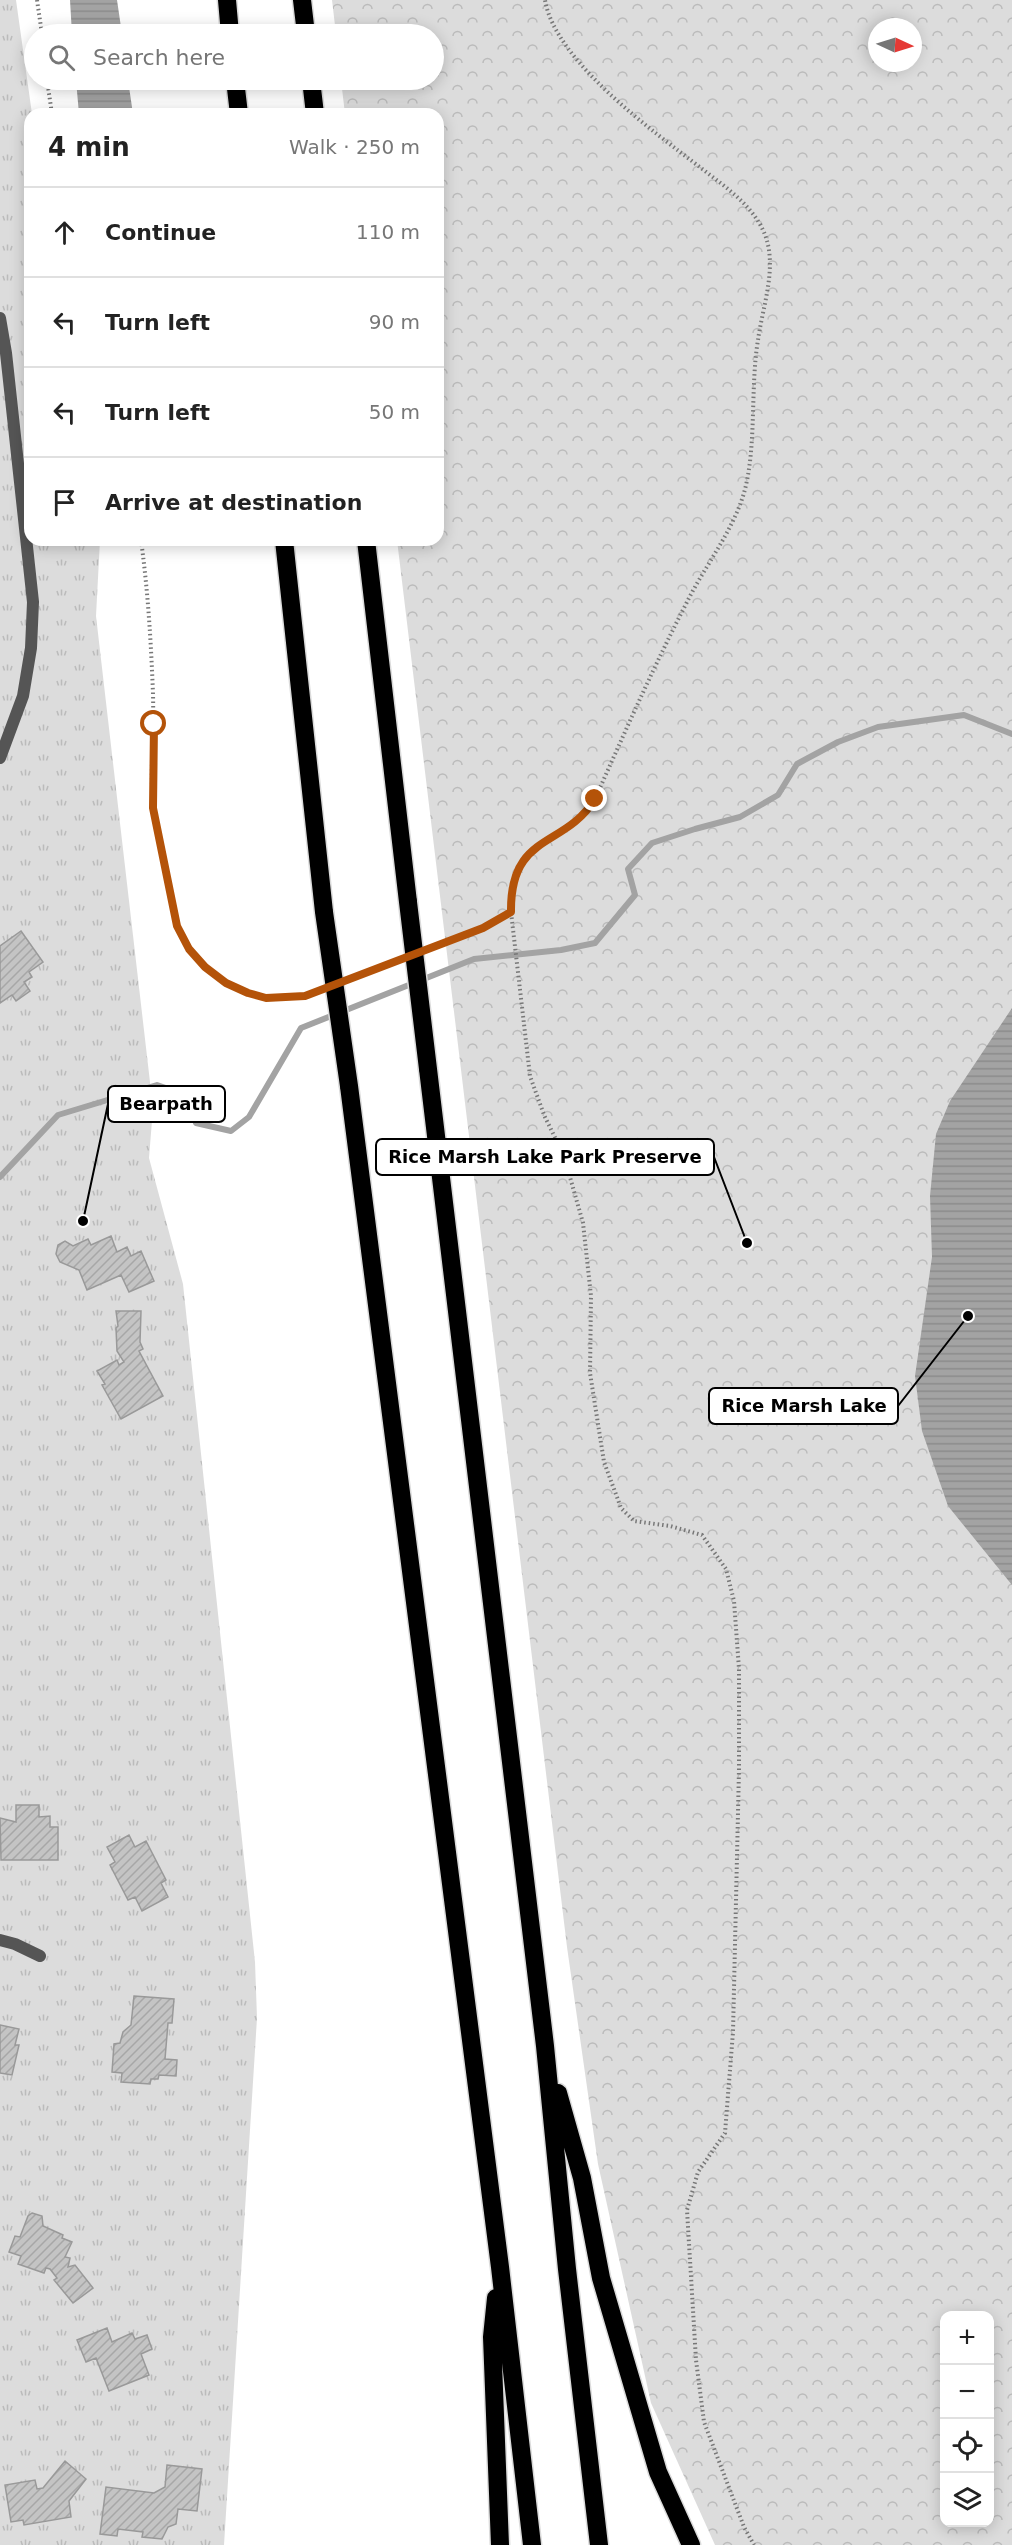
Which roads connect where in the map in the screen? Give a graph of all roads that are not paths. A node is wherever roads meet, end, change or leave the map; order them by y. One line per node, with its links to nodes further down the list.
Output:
1 (227, 0): 3 (highway)
2 (302, 0): 4 (highway)
3 (229, 24)
4 (305, 24)
5 (236, 90): 7 (highway)
6 (312, 90): 8 (highway)
7 (238, 108)
8 (314, 108)
9 (0, 318): 10 (street)
10 (24, 519)
11 (27, 546): 14 (street)
12 (285, 546): 18 (highway, bridge)
13 (367, 546): 17 (highway, bridge)
14 (0, 758)
15 (0, 1940): 16 (street)
16 (40, 1956)
17 (545, 2046): 21 (highway); 22 (highway)
18 (500, 2267): 19 (highway); 20 (highway)
19 (500, 2545)
20 (532, 2545)
21 (599, 2545)
22 (691, 2545)

